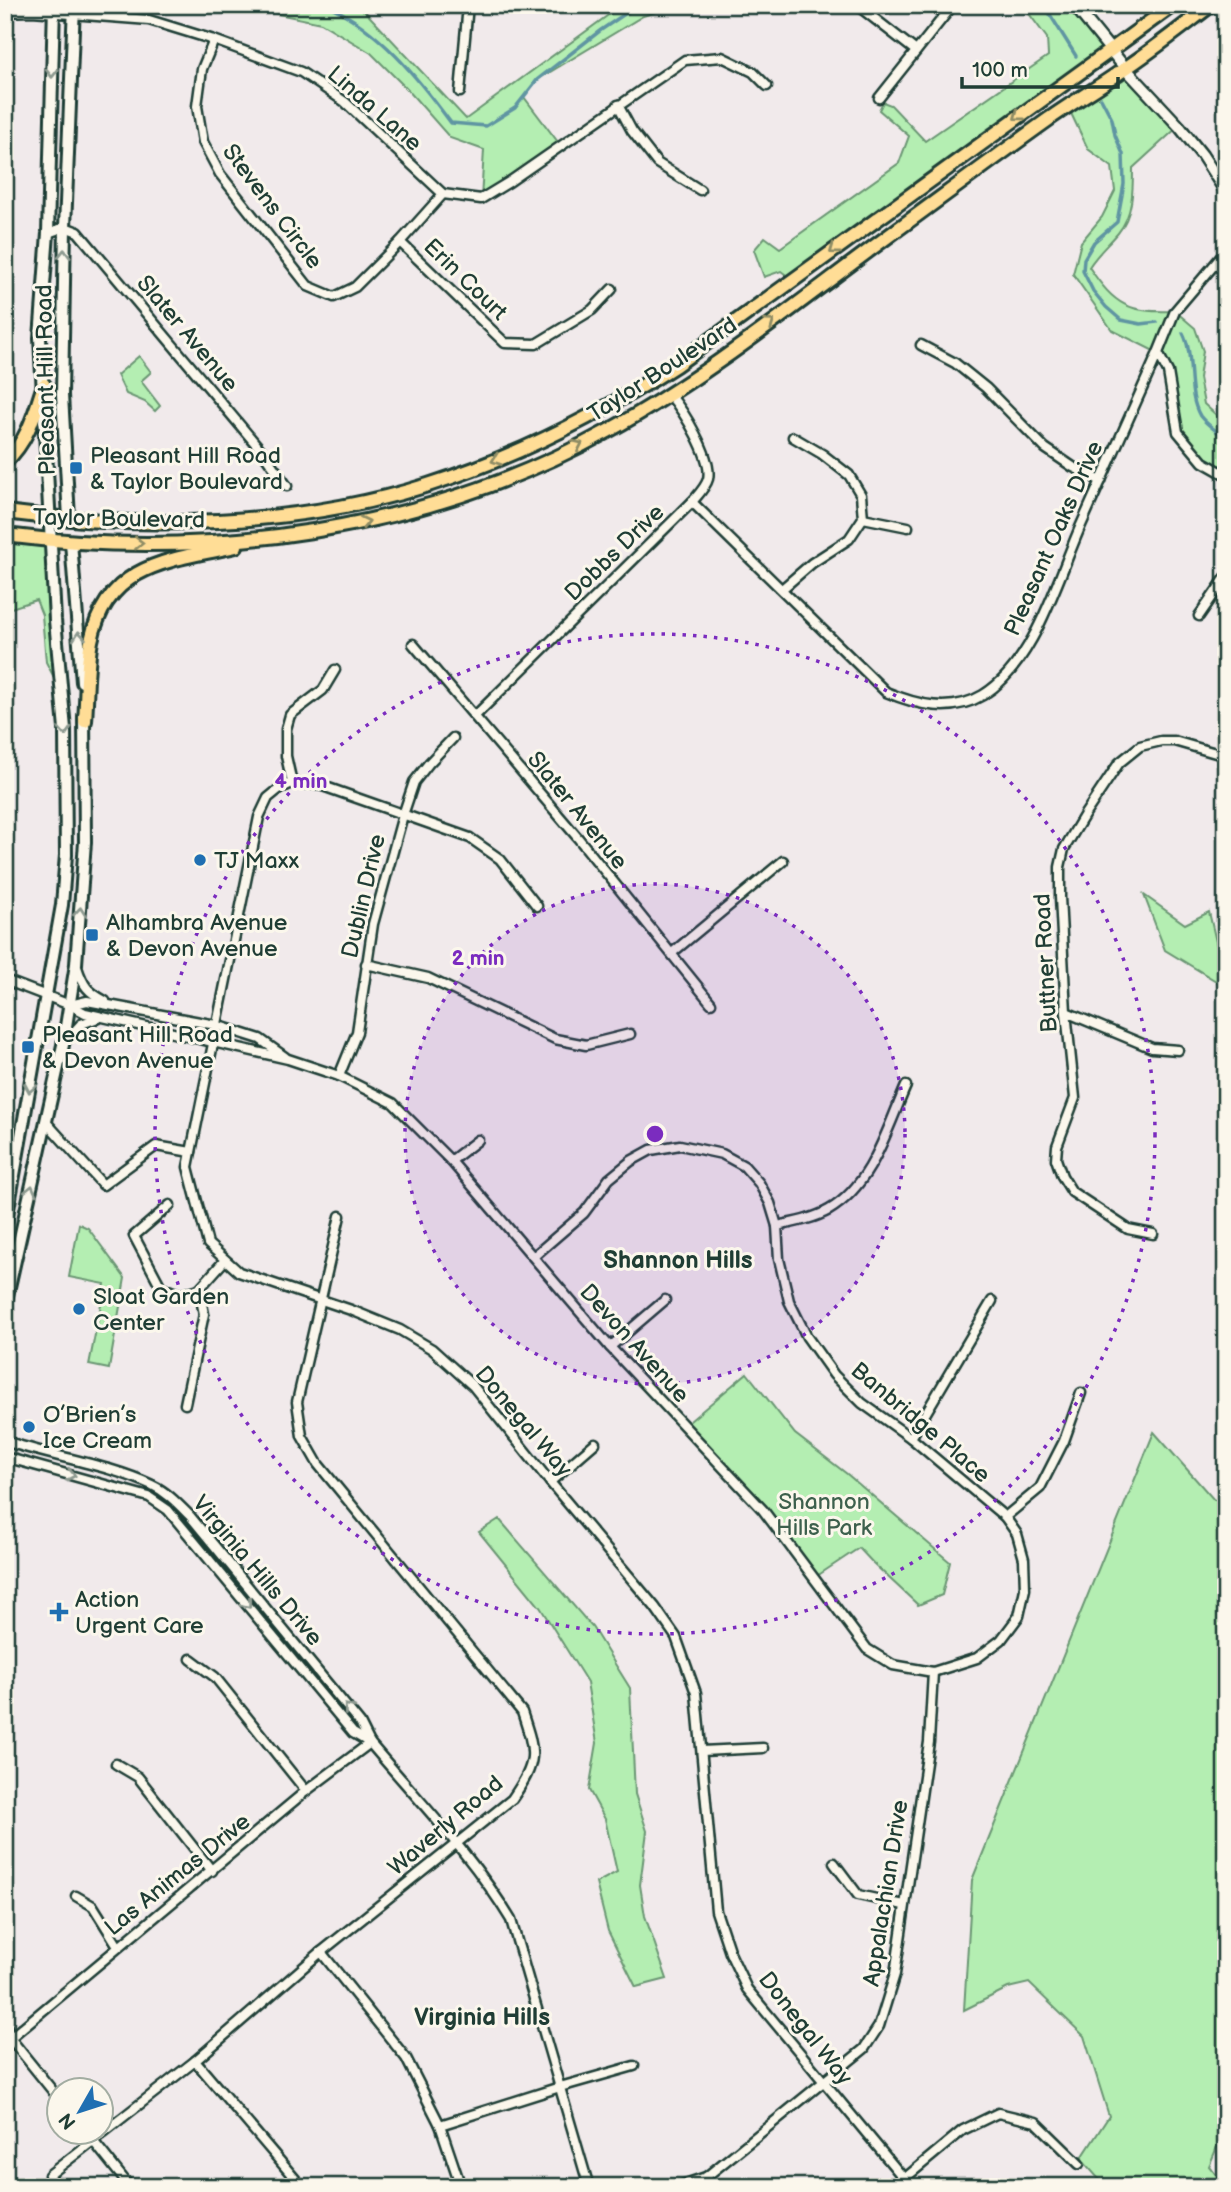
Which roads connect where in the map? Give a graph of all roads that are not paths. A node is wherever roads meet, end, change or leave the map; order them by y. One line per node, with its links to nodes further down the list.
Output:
1 (468, 5): 15 (street)
2 (857, 5): 12 (street)
3 (953, 5): 12 (street)
4 (1074, 5): 11 (street)
5 (1173, 5): 11 (main road, Taylor Boulevard)
6 (1212, 5): 13 (main road, Taylor Boulevard)
7 (53, 9): 8 (street, Linda Lane); 9 (street, Linda Lane); 22 (main road, Pleasant Hill Road, one-way to 22)
8 (74, 9): 10 (street, Linda Lane); 21 (main road, Pleasant Hill Road)
9 (5, 12)
10 (214, 40): 20 (street, Linda Lane); 23 (street, Stevens Circle)
11 (1111, 49): 13 (street); 38 (main road, Taylor Boulevard, one-way to 38)
12 (916, 51): 16 (street)
13 (1126, 69): 19 (street); 29 (main road, Taylor Boulevard, one-way to 13)
14 (767, 86): 17 (street)
15 (460, 92)
16 (879, 98)
17 (618, 105): 18 (street); 20 (street)
18 (700, 190)
19 (1226, 192)
20 (443, 194): 23 (street)
21 (65, 227): 22 (street); 34 (street, Slater Avenue); 38 (main road, Pleasant Hill Road, one-way to 21)
22 (48, 233): 28 (main road, Pleasant Hill Road)
23 (400, 242): 25 (street, Erin Court)
24 (1226, 251): 27 (street, Pleasant Oaks Drive)
25 (612, 289)
26 (921, 345): 33 (street)
27 (1158, 353): 32 (street); 33 (street, Pleasant Oaks Drive)
28 (44, 385): 31 (main road); 37 (main road, Pleasant Hill Road)
29 (669, 394): 35 (street, Dobbs Drive); 42 (main road, Taylor Boulevard, one-way to 29)
30 (793, 437): 39 (street)
31 (5, 462)
32 (1226, 475)
33 (1101, 481): 46 (street, Pleasant Oaks Drive)
34 (287, 486)
35 (692, 502): 46 (street, Pleasant Oaks Drive); 50 (street, Dobbs Drive)
36 (5, 512): 37 (main road, Taylor Boulevard)
37 (48, 517): 38 (main road, Taylor Boulevard); 43 (main road, Pleasant Hill Road)
38 (69, 518): 44 (main road, Pleasant Hill Road)
39 (863, 518): 40 (street); 46 (street)
40 (908, 527)
41 (5, 535): 43 (main road, Taylor Boulevard)
42 (289, 535): 44 (main road, Taylor Boulevard, one-way to 42); 51 (main road)
43 (52, 541): 44 (main road, Taylor Boulevard); 62 (main road, Pleasant Hill Road, one-way to 62)
44 (71, 542): 51 (main road, Pleasant Hill Road, one-way to 44)
45 (1226, 577): 47 (street)
46 (782, 589)
47 (1199, 616)
48 (413, 644): 50 (street, Slater Avenue)
49 (335, 670): 54 (street)
50 (475, 716): 58 (street, Slater Avenue)
51 (85, 721): 59 (main road, Pleasant Hill Road, one-way to 51)
52 (453, 738): 55 (street, Dublin Drive)
53 (1226, 756): 66 (street, Buttner Road)
54 (292, 783): 55 (street); 68 (street, Donegal Way)
55 (403, 815): 57 (street); 60 (street, Dublin Drive)
56 (783, 861): 58 (street)
57 (537, 906)
58 (672, 953): 63 (street, Slater Avenue)
59 (76, 964): 64 (main road, Pleasant Hill Road); 65 (street, Devon Avenue)
60 (366, 964): 69 (street); 74 (street, Dublin Drive)
61 (5, 980): 62 (street, Devon Avenue)
62 (46, 997): 64 (street, Devon Avenue); 82 (main road, Pleasant Hill Road, one-way to 82)
63 (711, 1003)
64 (70, 1005): 65 (street, Devon Avenue); 67 (street, Devon Avenue); 71 (main road, Pleasant Hill Road)
65 (114, 1006): 68 (street, Devon Avenue)
66 (1066, 1012): 72 (street); 84 (street, Buttner Road)
67 (109, 1017): 70 (street, Devon Avenue); 71 (street)
68 (216, 1025): 70 (street, Donegal Way); 73 (street, Devon Avenue)
69 (630, 1034)
70 (212, 1043): 73 (street, Devon Avenue); 78 (street, Donegal Way)
71 (63, 1045): 76 (main road, Pleasant Hill Road)
72 (1178, 1050)
73 (288, 1059): 74 (street, Devon Avenue)
74 (339, 1076): 79 (street, Devon Avenue)
75 (906, 1086): 83 (street)
76 (46, 1122): 78 (street); 91 (main road, Pleasant Hill Road, one-way to 76)
77 (478, 1140): 79 (street)
78 (191, 1152): 86 (street, Donegal Way)
79 (451, 1161): 85 (street, Devon Avenue)
80 (170, 1205): 87 (street)
81 (340, 1216): 88 (street, Waverly Road)
82 (5, 1226)
83 (777, 1226): 85 (street, Banbridge Place); 95 (street, Banbridge Place)
84 (1153, 1234)
85 (533, 1257): 92 (street, Devon Avenue)
86 (225, 1259): 87 (street); 88 (street, Donegal Way)
87 (199, 1289): 94 (street)
88 (320, 1300): 99 (street, Donegal Way); 108 (street, Waverly Road)
89 (665, 1300): 92 (street)
90 (992, 1301): 95 (street)
91 (5, 1305)
92 (610, 1347): 102 (street, Devon Avenue)
93 (1080, 1392): 100 (street)
94 (184, 1404)
95 (911, 1438): 100 (street, Banbridge Place)
96 (5, 1441): 103 (street, Virginia Hills Drive, one-way to 96)
97 (595, 1443): 99 (street)
98 (5, 1457): 103 (street, Virginia Hills Drive, one-way to 103)
99 (550, 1482): 105 (street, Donegal Way)
100 (1005, 1517): 102 (street, Banbridge Place)
101 (191, 1659): 107 (street)
102 (933, 1672): 112 (street, Appalachian Drive)
103 (370, 1743): 107 (street, Las Animas Drive); 108 (street, Virginia Hills Drive)
104 (762, 1748): 105 (street)
105 (702, 1751): 120 (street, Donegal Way)
106 (116, 1764): 110 (street)
107 (306, 1791): 110 (street, Las Animas Drive)
108 (456, 1844): 114 (street, Waverly Road); 121 (street, Virginia Hills Drive)
109 (834, 1863): 112 (street)
110 (212, 1871): 113 (street, Las Animas Drive)
111 (76, 1896): 113 (street)
112 (904, 1905): 120 (street, Appalachian Drive)
113 (118, 1946): 116 (street, Las Animas Drive)
114 (321, 1952): 117 (street, Waverly Road); 123 (street)
115 (5, 2021): 116 (street)
116 (8, 2036): 119 (street)
117 (195, 2061): 122 (street, Waverly Road); 131 (street)
118 (634, 2066): 121 (street)
119 (46, 2082)
120 (824, 2083): 128 (street, Appalachian Drive); 129 (street, Donegal Way)
121 (560, 2087): 123 (street); 133 (street, Virginia Hills Drive)
122 (116, 2123)
123 (440, 2125): 132 (street)
124 (87, 2146): 127 (street, Waverly Road)
125 (97, 2146): 130 (street)
126 (1079, 2164): 129 (street)
127 (49, 2175)
128 (706, 2177): 134 (street, Appalachian Drive); 135 (street)
129 (904, 2179): 136 (street, Donegal Way)
130 (130, 2187)
131 (302, 2187)
132 (461, 2187)
133 (589, 2187)
134 (676, 2187)
135 (714, 2187)
136 (911, 2187)

